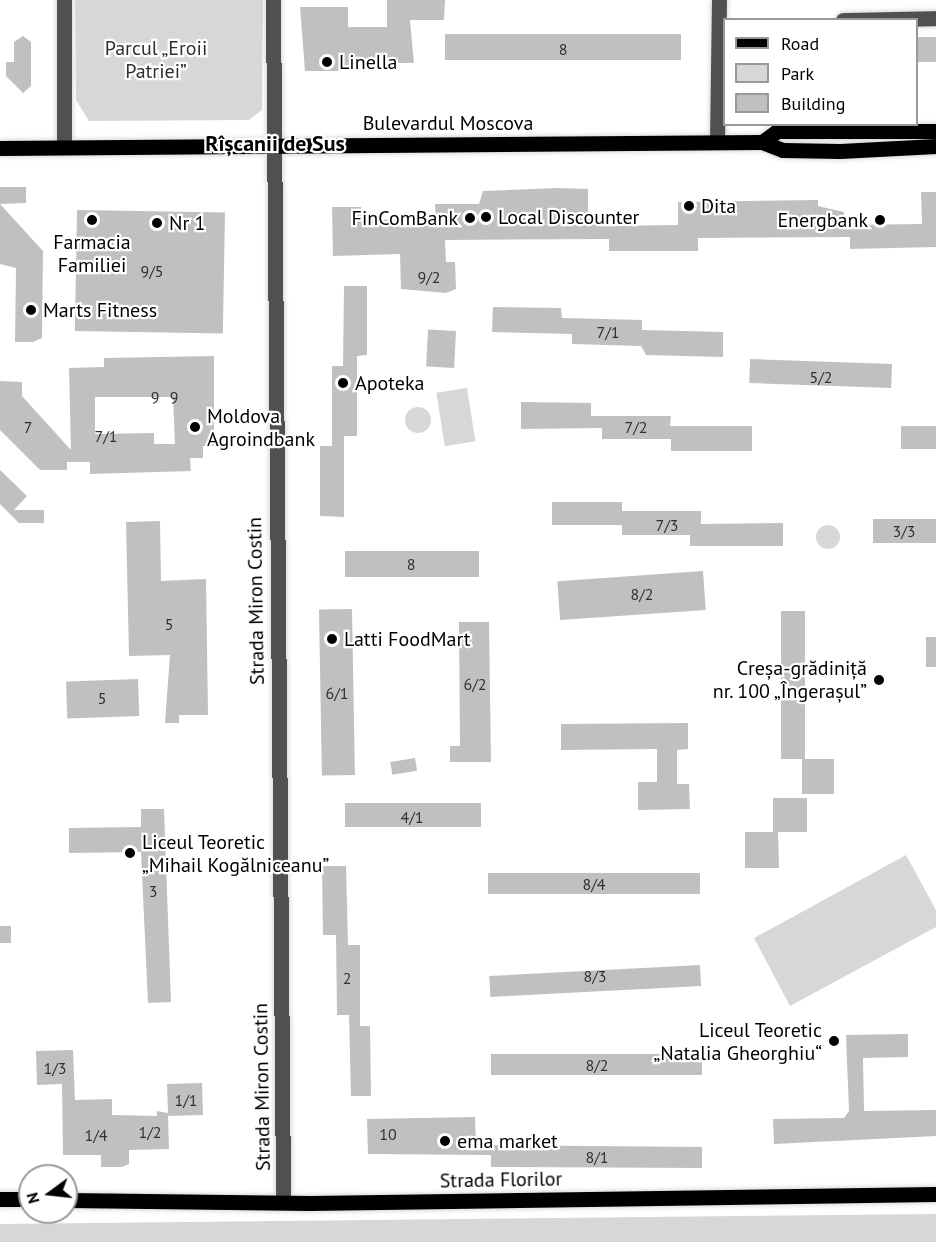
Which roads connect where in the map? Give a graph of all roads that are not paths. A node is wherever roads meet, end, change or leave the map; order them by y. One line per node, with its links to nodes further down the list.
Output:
1 (64, 0): 12 (street)
2 (273, 0): 10 (street, Strada Miron Costin)
3 (719, 0): 9 (street)
4 (918, 18): 5 (street)
5 (936, 18)
6 (841, 127): 7 (main road, Bulevardul Moscova); 8 (main road, Bulevardul Moscova)
7 (936, 131)
8 (762, 141): 9 (main road, Bulevardul Moscova); 11 (main road, Bulevardul Moscova)
9 (717, 142): 10 (main road, Bulevardul Moscova)
10 (274, 145): 12 (main road, Bulevardul Moscova); 18 (street, Strada Miron Costin)
11 (936, 146)
12 (64, 147): 13 (main road, Bulevardul Moscova)
13 (0, 148)
14 (936, 1194): 18 (main road, Strada Florilor)
15 (0, 1199): 16 (main road)
16 (18, 1200)
17 (78, 1200): 18 (main road, Strada Florilor)
18 (284, 1202)

